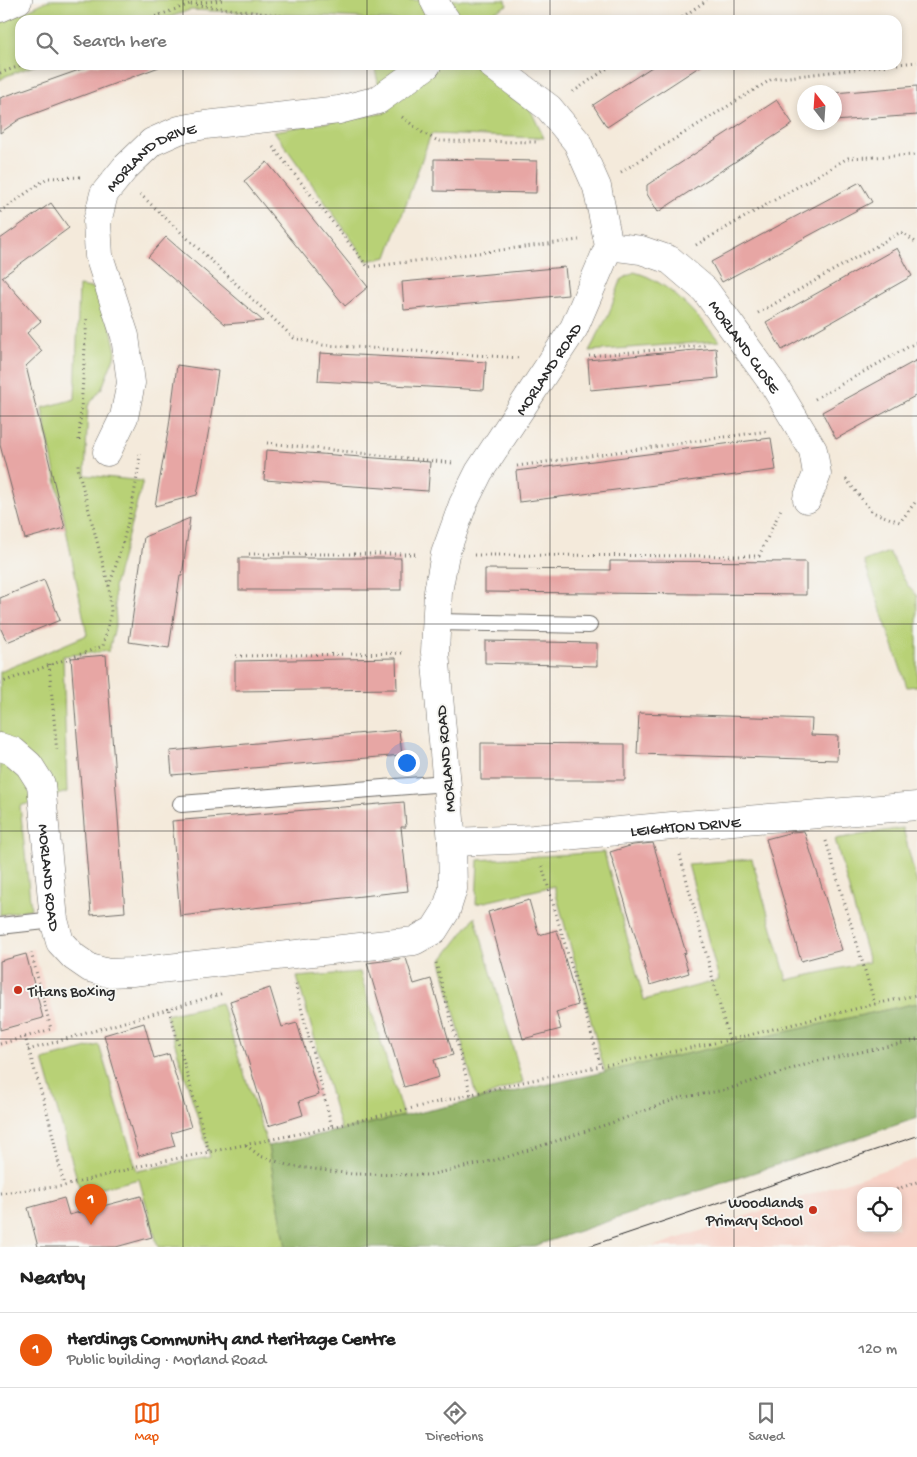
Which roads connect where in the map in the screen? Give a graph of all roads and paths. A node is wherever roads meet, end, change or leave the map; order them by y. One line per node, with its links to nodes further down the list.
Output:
1 (18, 0): 6 (street)
2 (223, 0): 5 (path)
3 (434, 0): 9 (street)
4 (707, 0): 10 (path)
5 (189, 2): 7 (path); 8 (path)
6 (0, 8)
7 (158, 15)
8 (279, 15)
9 (442, 15)
10 (685, 15)
11 (917, 62): 12 (path)
12 (902, 64)
13 (0, 67): 19 (path)
14 (15, 68): 19 (path)
15 (420, 70): 20 (street, MORLAND DRIVE)
16 (499, 70): 21 (street)
17 (605, 70): 21 (path)
18 (847, 70): 26 (path)
19 (1, 73)
20 (378, 100): 22 (street, MORLAND DRIVE); 23 (path)
21 (549, 108): 23 (street)
22 (252, 120): 25 (street, MORLAND DRIVE); 28 (path)
23 (578, 142): 26 (street)
24 (917, 155): 30 (path)
25 (119, 175): 27 (path); 34 (path); 40 (street, MORLAND DRIVE)
26 (597, 187): 28 (street)
27 (0, 212)
28 (608, 241): 30 (street, MORLAND CLOSE); 34 (street, MORLAND ROAD)
29 (917, 243): 32 (path)
30 (670, 260): 32 (street, MORLAND CLOSE)
31 (87, 315): 36 (path)
32 (738, 334): 34 (path); 35 (street, MORLAND CLOSE)
33 (917, 342): 35 (path)
34 (554, 360): 42 (street, MORLAND ROAD)
35 (794, 419): 39 (street, MORLAND CLOSE); 42 (path)
36 (79, 440)
37 (267, 443): 42 (path)
38 (141, 444): 47 (path)
39 (813, 450): 43 (street, MORLAND CLOSE); 44 (path)
40 (107, 452)
41 (78, 459): 47 (path)
42 (479, 472): 46 (street, MORLAND ROAD)
43 (807, 499): 46 (path)
44 (917, 500)
45 (249, 554): 46 (path)
46 (445, 554): 48 (street, MORLAND ROAD)
47 (109, 587): 52 (path)
48 (436, 622): 49 (lane); 50 (street, MORLAND ROAD)
49 (589, 625)
50 (435, 652): 51 (path); 56 (street, MORLAND ROAD)
51 (236, 656)
52 (49, 664): 53 (path); 55 (path)
53 (0, 683)
54 (0, 747): 55 (street, MORLAND ROAD)
55 (41, 784): 63 (street, MORLAND ROAD)
56 (446, 784): 57 (lane); 62 (street, MORLAND ROAD)
57 (181, 804)
58 (917, 806): 59 (street, LEIGHTON DRIVE)
59 (822, 814): 60 (street, LEIGHTON DRIVE); 70 (path)
60 (672, 826): 61 (street, LEIGHTON DRIVE); 73 (path)
61 (533, 839): 62 (street, LEIGHTON DRIVE); 77 (path)
62 (452, 842): 66 (street, MORLAND ROAD)
63 (54, 920): 64 (lane); 67 (street, MORLAND ROAD)
64 (24, 924): 65 (lane); 72 (path)
65 (0, 926)
66 (428, 934): 67 (street, MORLAND ROAD); 78 (path)
67 (286, 955): 79 (path)
68 (226, 993): 71 (path)
69 (917, 995): 70 (path)
70 (875, 1004): 73 (path)
71 (169, 1010): 76 (path); 81 (path)
72 (25, 1037): 75 (path); 76 (path)
73 (729, 1040): 77 (path)
74 (917, 1040): 80 (path)
75 (0, 1044)
76 (28, 1050): 83 (path)
77 (601, 1067): 78 (path)
78 (471, 1095): 79 (path)
79 (332, 1127): 80 (path)
80 (246, 1145): 81 (path)
81 (209, 1152): 83 (path)
82 (917, 1182): 84 (path)
83 (64, 1186): 85 (path)
84 (902, 1187)
85 (0, 1192)

